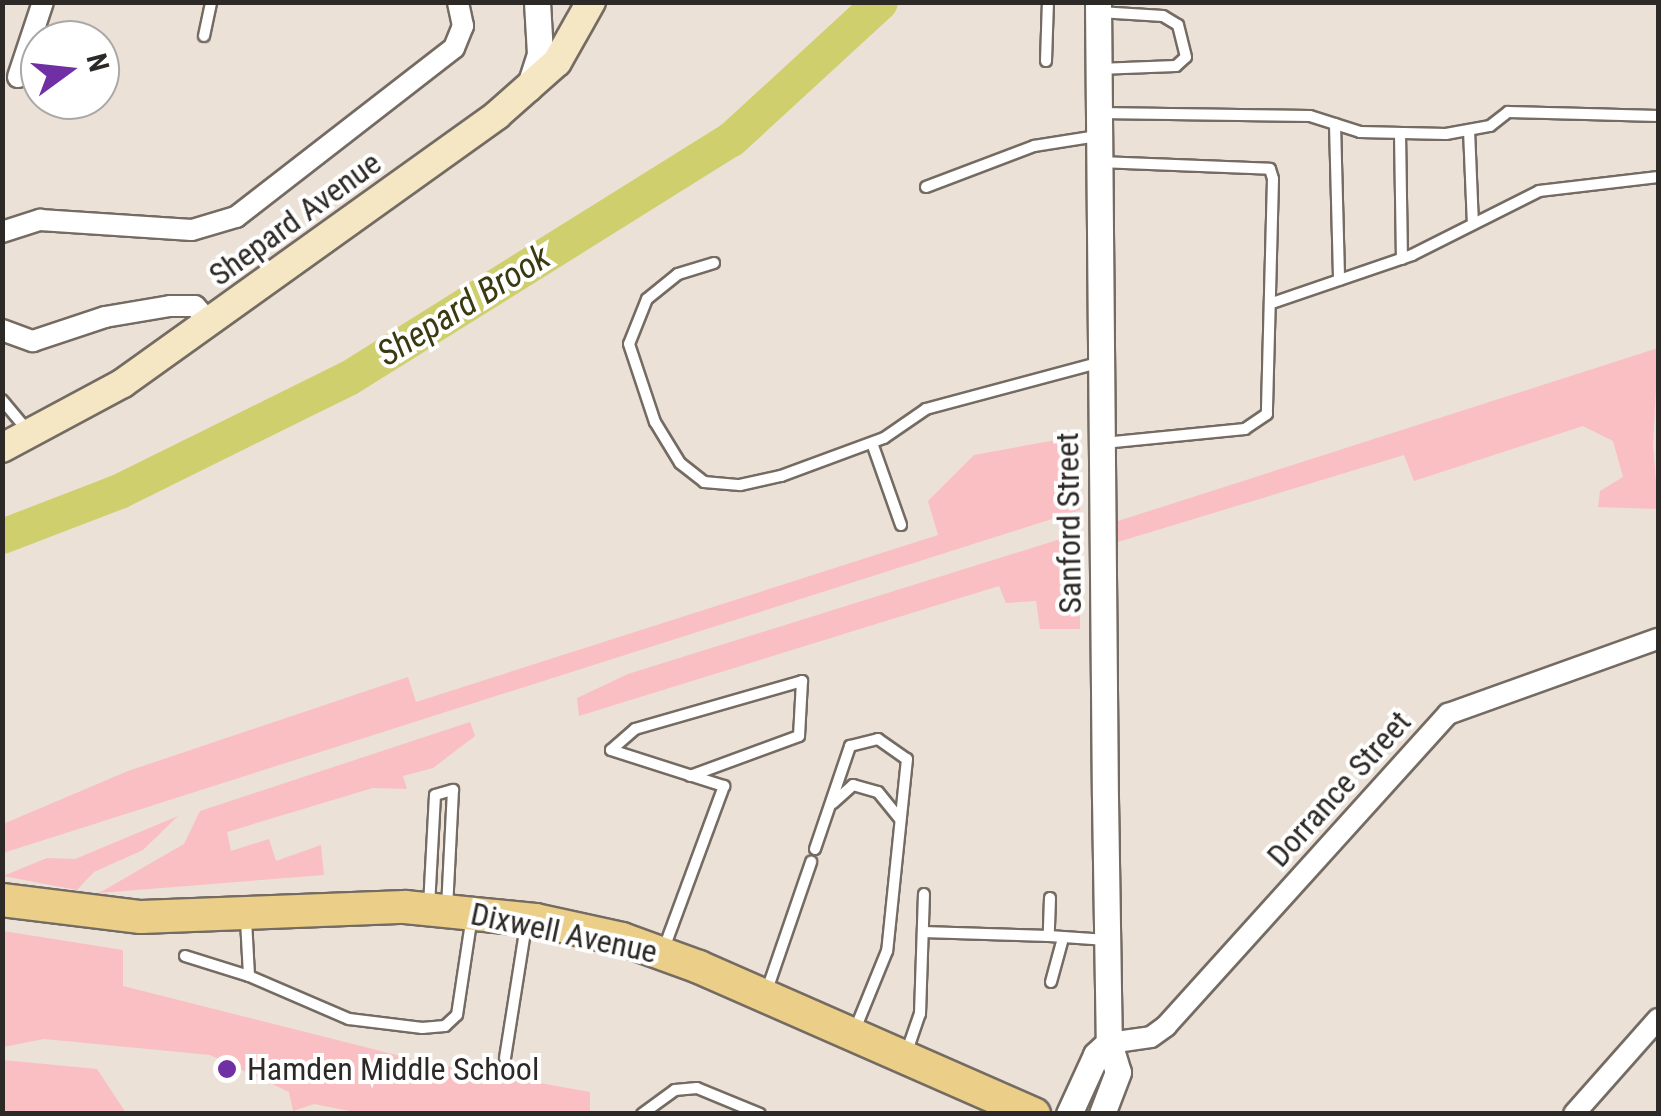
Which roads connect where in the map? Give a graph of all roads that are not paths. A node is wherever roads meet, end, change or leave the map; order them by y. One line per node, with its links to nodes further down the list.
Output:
1 (43, 2): 11 (street)
2 (210, 2): 8 (lane)
3 (458, 2): 21 (street)
4 (537, 2): 12 (street)
5 (591, 2): 12 (main road, Shepard Avenue)
6 (1048, 2): 9 (lane)
7 (1098, 8): 10 (street, Sanford Street); 10 (lane)
8 (204, 36)
9 (1046, 61)
10 (1098, 69): 17 (street, Sanford Street)
11 (18, 77)
12 (529, 88): 26 (main road, Shepard Avenue)
13 (1658, 116): 15 (lane)
14 (1336, 124): 16 (lane); 17 (lane); 24 (lane)
15 (1469, 130): 16 (lane); 20 (lane)
16 (1400, 133): 22 (lane)
17 (1098, 137): 19 (lane); 25 (lane); 28 (street, Sanford Street)
18 (1658, 177): 20 (lane)
19 (926, 187)
20 (1473, 224): 22 (lane)
21 (2, 232)
22 (1402, 259): 24 (lane)
23 (714, 263): 31 (lane)
24 (1339, 280): 25 (lane)
25 (1272, 304): 32 (lane)
26 (211, 324): 27 (street); 30 (main road, Shepard Avenue)
27 (2, 330)
28 (1099, 363): 31 (lane); 32 (street, Sanford Street)
29 (2, 400): 30 (lane)
30 (30, 434): 33 (main road, Shepard Avenue)
31 (872, 443): 34 (lane)
32 (1100, 444): 50 (street, Sanford Street)
33 (2, 448)
34 (901, 525)
35 (1658, 639): 58 (street, Dorrance Street)
36 (690, 776): 36 (lane); 51 (lane)
37 (830, 806): 38 (lane); 38 (lane); 39 (lane)
38 (900, 820): 57 (lane)
39 (815, 849)
40 (811, 862): 55 (lane)
41 (924, 894): 47 (lane)
42 (1050, 898): 48 (lane)
43 (2, 900): 45 (main road, Dixwell Avenue)
44 (450, 910): 44 (lane); 45 (main road, Dixwell Avenue); 46 (main road, Dixwell Avenue); 53 (lane)
45 (246, 914): 53 (lane)
46 (528, 919): 51 (main road, Dixwell Avenue); 60 (lane)
47 (922, 932): 48 (lane); 59 (lane)
48 (1049, 936): 49 (lane)
49 (1064, 938): 50 (lane); 54 (lane)
50 (1108, 940): 58 (street, Sanford Street)
51 (662, 953): 55 (main road, Dixwell Avenue)
52 (185, 956): 53 (lane)
53 (249, 976)
54 (1051, 982)
55 (766, 994): 57 (main road, Dixwell Avenue)
56 (1658, 1019): 66 (street)
57 (854, 1034): 59 (main road, Dixwell Avenue)
58 (1110, 1043): 64 (street); 65 (street, Sanford Street)
59 (905, 1056): 63 (main road, Dixwell Avenue)
60 (505, 1058)
61 (642, 1114): 62 (lane)
62 (760, 1114)
63 (1034, 1114)
64 (1068, 1114)
65 (1102, 1114)
66 (1574, 1114)

